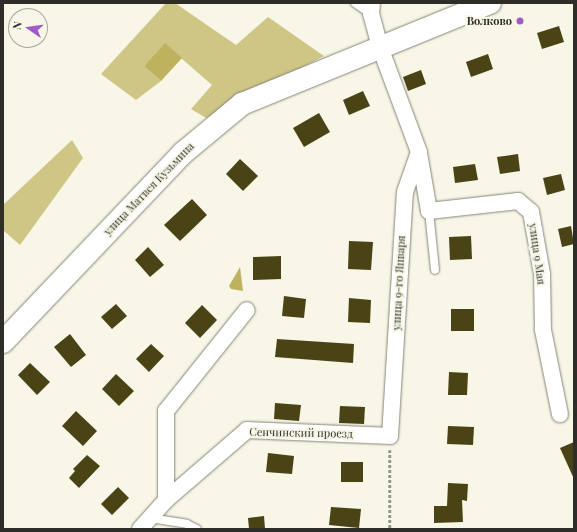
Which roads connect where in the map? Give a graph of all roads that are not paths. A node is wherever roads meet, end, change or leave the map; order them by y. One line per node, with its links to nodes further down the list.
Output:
1 (355, 3): 3 (lane)
2 (490, 3): 4 (main road)
3 (372, 9): 4 (street)
4 (384, 46): 5 (street); 9 (main road, улица Матвея Кузьмина)
5 (419, 152): 6 (street); 11 (street, улица 9-го Января)
6 (429, 211): 7 (lane); 10 (street, улица 9 Мая)
7 (435, 270)
8 (247, 310): 12 (street)
9 (3, 342)
10 (560, 414)
11 (390, 436): 12 (street, Сенчинский проезд)
12 (166, 500): 13 (street, Сенчинский проезд)
13 (145, 523): 14 (lane)
14 (197, 529)

